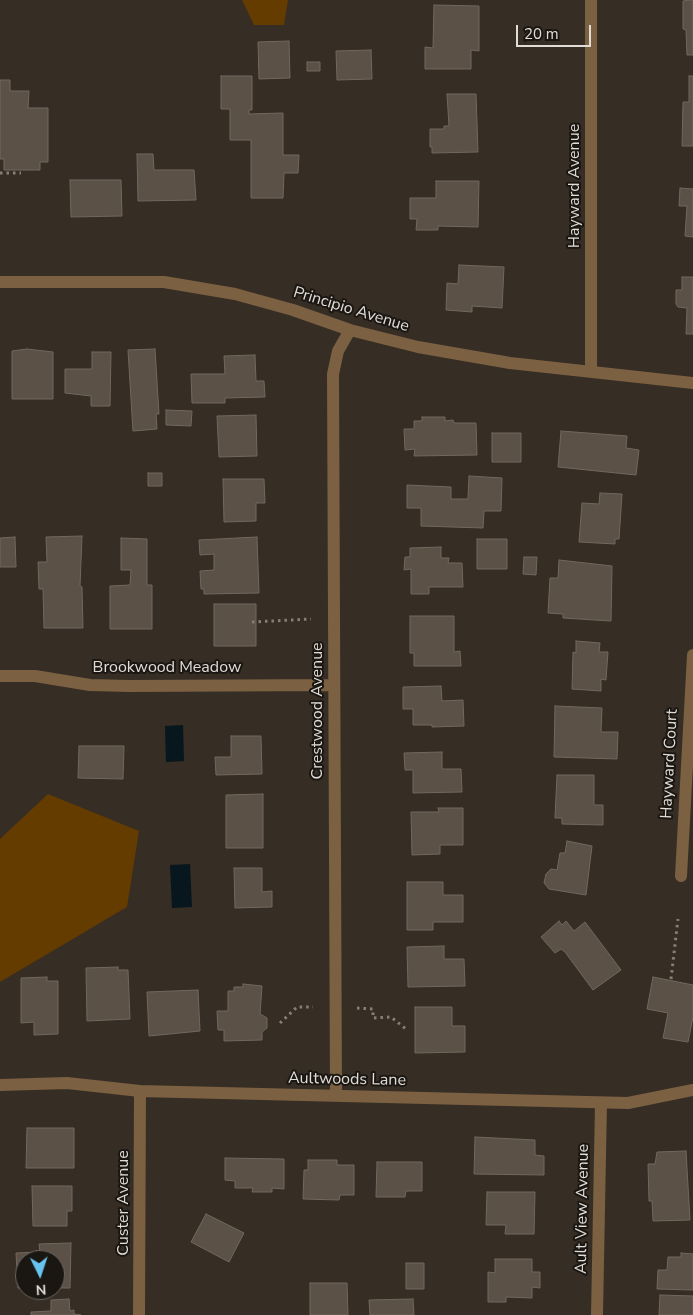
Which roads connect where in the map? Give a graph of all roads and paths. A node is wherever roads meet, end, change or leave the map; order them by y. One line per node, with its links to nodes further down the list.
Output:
1 (591, 0): 6 (street, Hayward Avenue)
2 (0, 173): 3 (path)
3 (21, 173)
4 (0, 282): 5 (street, Principio Avenue)
5 (350, 330): 6 (street, Principio Avenue); 12 (street, Crestwood Avenue)
6 (592, 371): 7 (street, Principio Avenue)
7 (693, 383)
8 (311, 620): 9 (path)
9 (252, 622)
10 (693, 655): 13 (street, Hayward Court)
11 (0, 676): 12 (street, Brookwood Meadow)
12 (334, 685): 23 (street, Crestwood Avenue)
13 (681, 876)
14 (678, 920): 15 (path)
15 (671, 979)
16 (313, 1007): 18 (path)
17 (357, 1008): 19 (path)
18 (280, 1023)
19 (406, 1029)
20 (0, 1085): 22 (street, Aultwoods Lane)
21 (693, 1090): 24 (street, Aultwoods Lane)
22 (140, 1091): 23 (street, Aultwoods Lane); 25 (street, Custer Avenue)
23 (336, 1096): 24 (street, Aultwoods Lane)
24 (601, 1103): 26 (street, Ault View Avenue)
25 (140, 1315)
26 (597, 1315)

